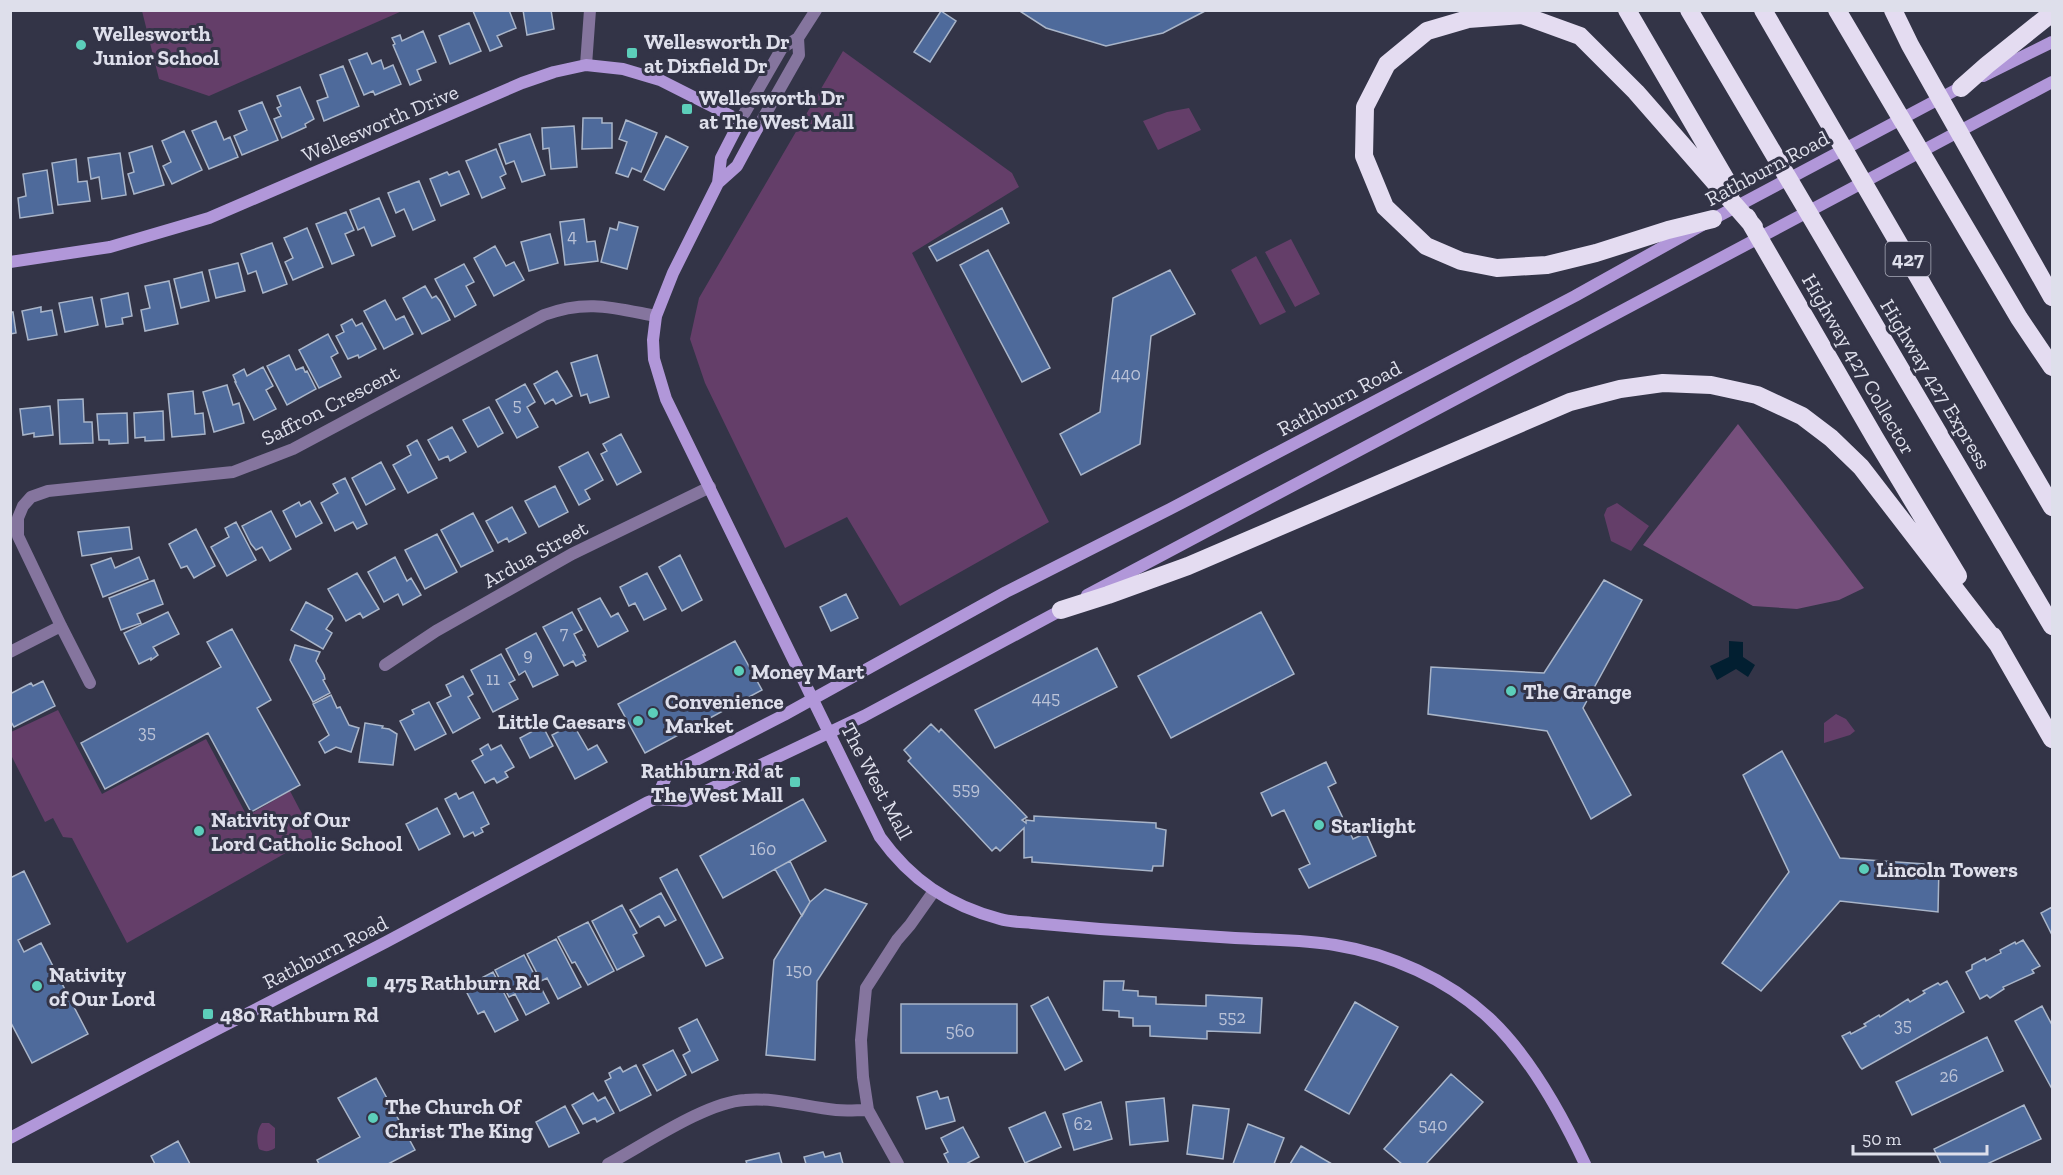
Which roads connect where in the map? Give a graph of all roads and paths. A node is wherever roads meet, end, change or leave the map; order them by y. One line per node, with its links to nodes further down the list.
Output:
1 (590, 10): 11 (street)
2 (816, 10): 9 (street, The West Mall)
3 (1627, 10): 19 (highway, Highway 427 Collector)
4 (1689, 10): 31 (highway, Highway 427 Express)
5 (1762, 10): 28 (highway, Highway 427 Express / 427)
6 (1837, 10): 24 (highway)
7 (1893, 10): 22 (highway)
8 (2052, 13): 12 (highway)
9 (798, 38): 15 (street, The West Mall); 16 (street, The West Mall)
10 (2052, 42): 12 (main road)
11 (586, 65): 15 (main road, Wellesworth Drive); 21 (main road, Wellesworth Drive)
12 (1989, 68): 14 (highway)
13 (2052, 82): 29 (main road)
14 (1961, 88): 18 (main road, Rathburn Road)
15 (740, 121): 16 (main road, Wellesworth Drive); 17 (main road, The West Mall)
16 (757, 129): 17 (main road, The West Mall)
17 (718, 183): 23 (main road, The West Mall)
18 (1713, 219): 20 (highway)
19 (1754, 227): 20 (highway); 32 (highway, Highway 427 Collector)
20 (1671, 236): 36 (main road, Rathburn Road)
21 (10, 262)
22 (2052, 297)
23 (656, 316): 27 (main road, The West Mall); 30 (street, Saffron Crescent)
24 (2019, 318): 25 (highway); 26 (highway)
25 (2052, 367)
26 (2052, 384)
27 (710, 487): 34 (street, Ardua Street); 36 (main road, The West Mall)
28 (2052, 507)
29 (1061, 610): 32 (highway); 37 (main road)
30 (61, 626): 33 (street); 35 (street, Saffron Crescent)
31 (2052, 626)
32 (2000, 646): 38 (highway, Highway 427 Collector)
33 (10, 652)
34 (385, 665)
35 (90, 683)
36 (813, 699): 37 (main road, The West Mall); 39 (main road, Rathburn Road)
37 (829, 733): 39 (main road); 40 (main road, The West Mall)
38 (2052, 739)
39 (656, 799): 42 (main road, Rathburn Road)
40 (934, 891): 41 (street); 45 (main road, The West Mall)
41 (868, 1110): 43 (street); 44 (street)
42 (10, 1138)
43 (608, 1164)
44 (898, 1164)
45 (1586, 1164)

